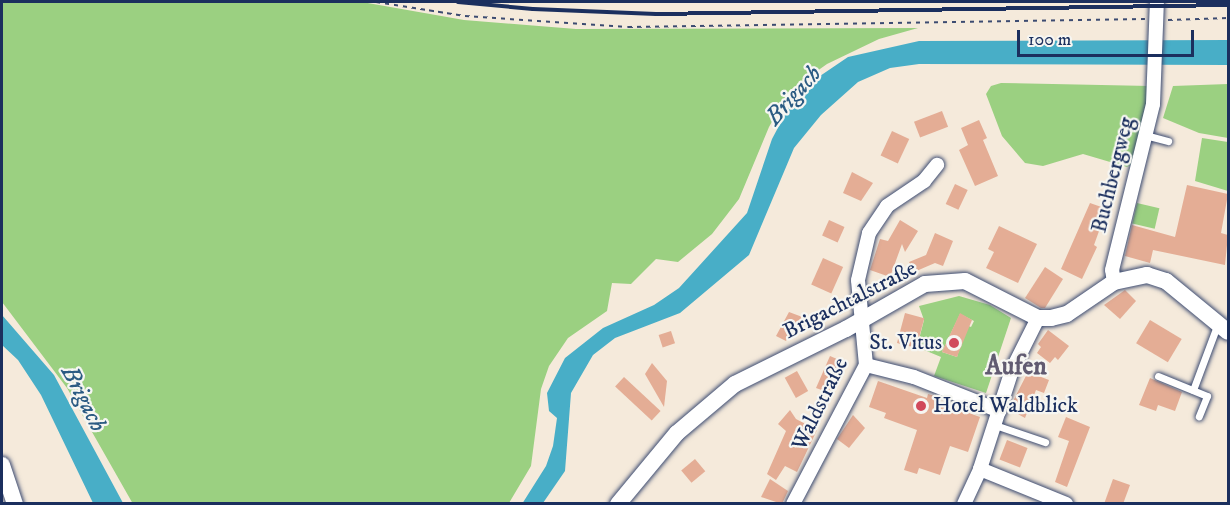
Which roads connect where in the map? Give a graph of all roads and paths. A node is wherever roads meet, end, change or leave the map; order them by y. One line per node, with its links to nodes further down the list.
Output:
1 (376, 2): 6 (path)
2 (1157, 2): 6 (street)
3 (1205, 12): 4 (path)
4 (1205, 18): 5 (path); 6 (path)
5 (1228, 18)
6 (1157, 26): 7 (street, Buchbergweg)
7 (1145, 135): 8 (lane); 10 (street, Buchbergweg)
8 (1168, 141)
9 (937, 165): 11 (street, Waldstraße)
10 (1114, 282): 12 (street); 13 (street)
11 (864, 318): 12 (street, Brigachtalstraße); 14 (street, Waldstraße); 24 (street, Brigachtalstraße)
12 (1038, 318): 17 (street)
13 (1223, 328): 16 (lane)
14 (866, 365): 17 (street); 25 (street, Waldstraße)
15 (1158, 376): 16 (lane)
16 (1192, 390): 18 (lane)
17 (1000, 411): 19 (street)
18 (1199, 416)
19 (995, 425): 20 (lane); 22 (street)
20 (1045, 442)
21 (2, 465): 23 (street)
22 (980, 469): 26 (street); 27 (street)
23 (15, 504)
24 (618, 504)
25 (793, 504)
26 (964, 504)
27 (1066, 504)

